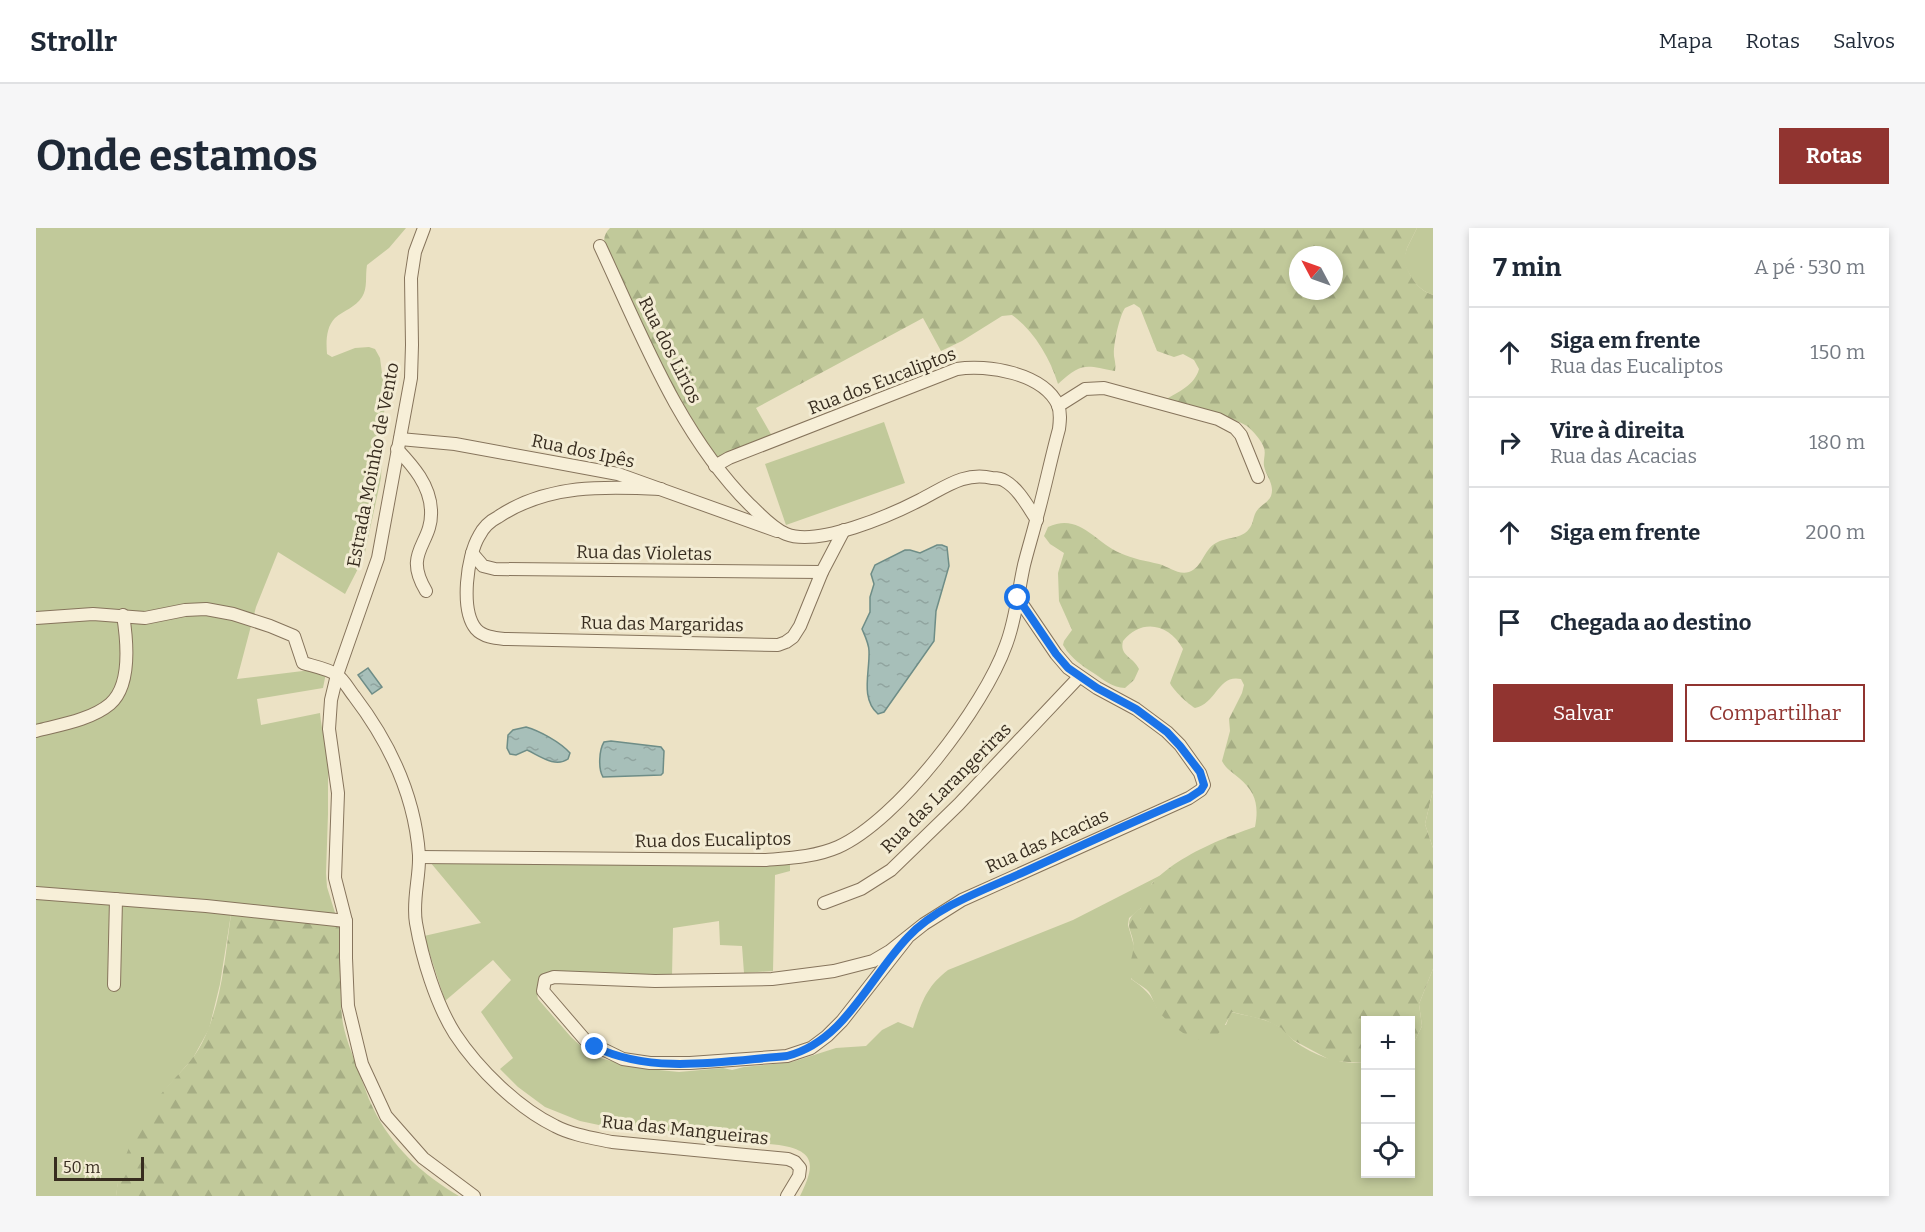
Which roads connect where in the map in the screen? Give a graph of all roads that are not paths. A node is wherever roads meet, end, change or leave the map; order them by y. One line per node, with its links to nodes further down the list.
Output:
1 (424, 228): 4 (street, Estrada Moinho de Vento)
2 (600, 246): 5 (street, Rua dos Lirios)
3 (1058, 406): 5 (street, Rua dos Eucaliptos); 6 (street); 8 (street, Rua dos Eucaliptos)
4 (399, 444): 7 (street, Rua dos Ipês); 13 (street); 17 (street, Estrada Moinho de Vento)
5 (715, 466): 10 (street, Rua dos Lirios)
6 (1258, 477)
7 (661, 489): 10 (street, Rua dos Ipês); 11 (street)
8 (1037, 520): 9 (street, Rua dos Ipês); 14 (street, Rua dos Eucaliptos)
9 (844, 530): 10 (street, Rua dos Ipês); 12 (street, Rua das Margaridas)
10 (787, 534)
11 (472, 553): 12 (street, Rua das Violetas); 12 (street, Rua das Margaridas)
12 (822, 572)
13 (426, 591)
14 (1018, 598): 18 (street); 20 (street, Rua dos Eucaliptos)
15 (123, 615): 16 (street); 17 (street); 19 (street)
16 (36, 618)
17 (337, 675): 20 (street, Rua das Mangueiras); 24 (street, Estrada Moinho de Vento)
18 (1080, 677): 23 (street, Rua das Larangeriras); 25 (street, Rua das Acacias)
19 (36, 731)
20 (419, 857): 28 (street, Rua das Mangueiras)
21 (36, 892): 22 (street)
22 (116, 899): 24 (street); 26 (street)
23 (824, 903)
24 (346, 921): 27 (street, Estrada Moinho de Vento)
25 (908, 937): 25 (street)
26 (114, 985)
27 (474, 1196)
28 (787, 1196)

